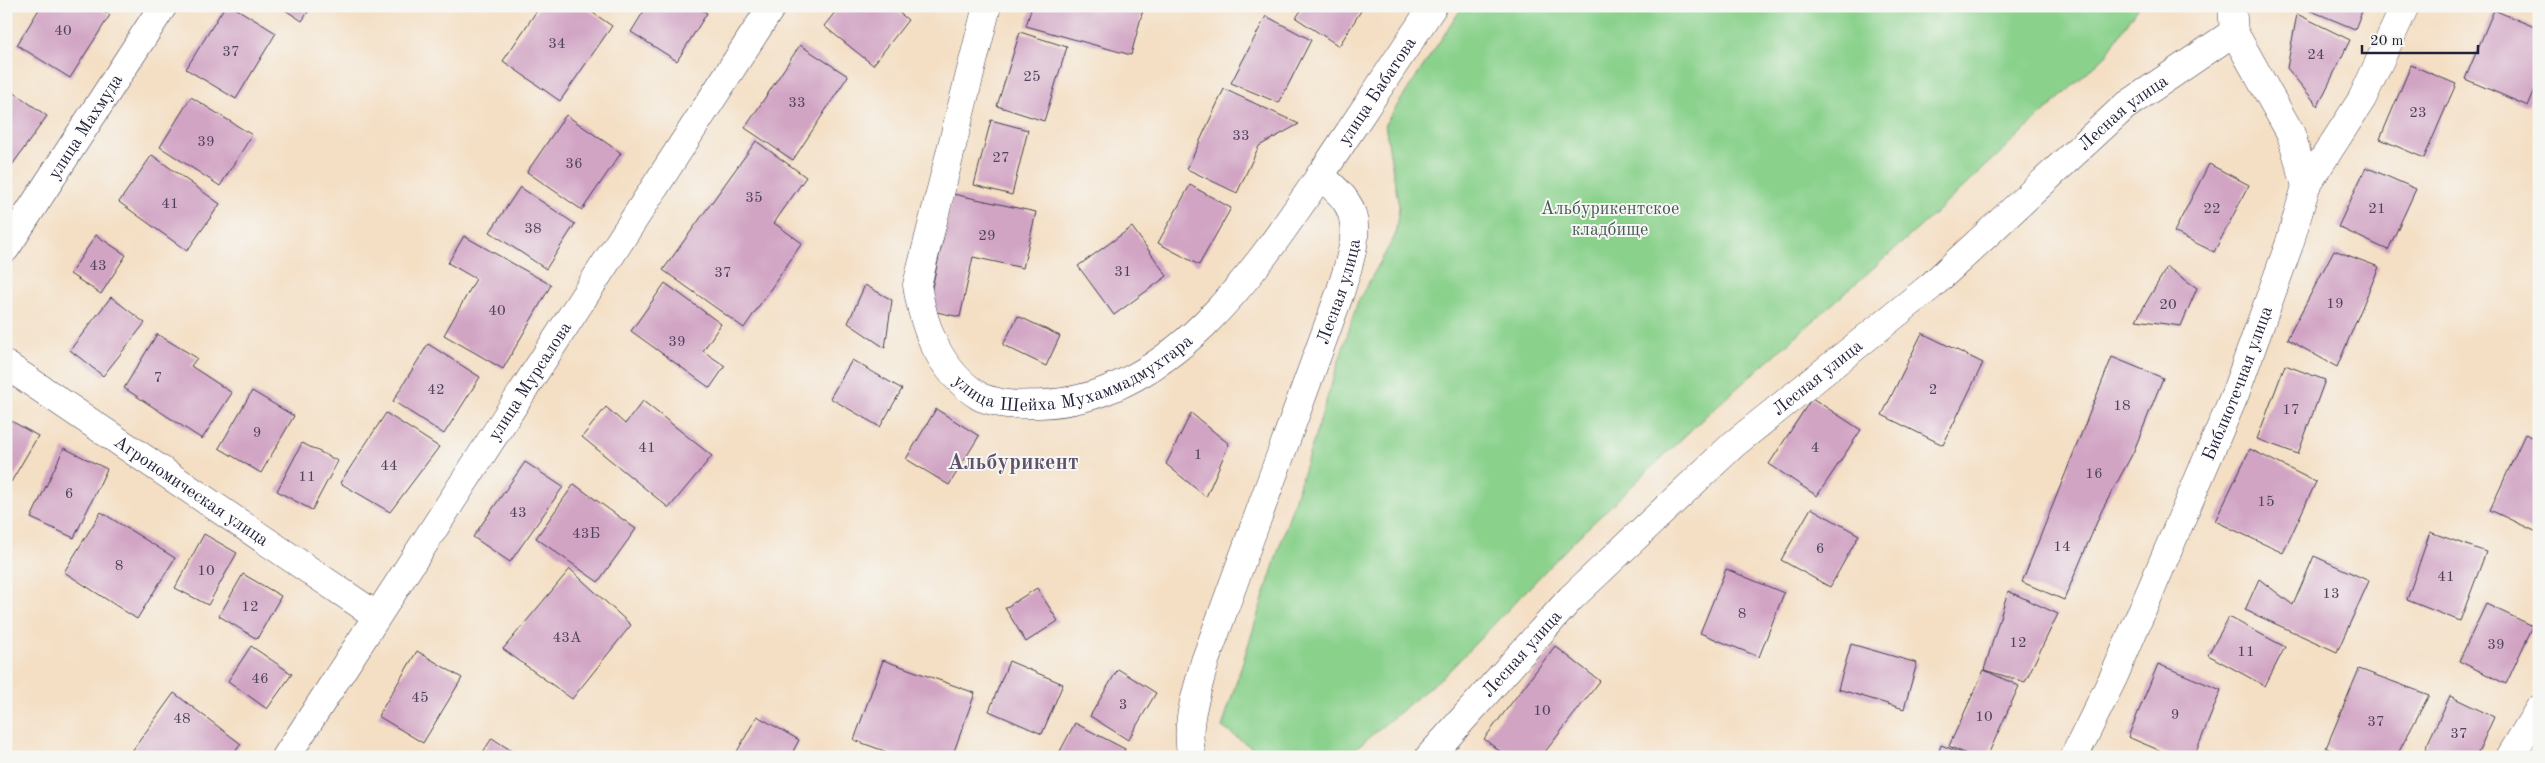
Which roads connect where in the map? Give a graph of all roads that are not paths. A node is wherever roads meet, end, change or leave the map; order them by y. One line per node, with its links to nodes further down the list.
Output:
1 (164, 6): 9 (street, улица Махмуда)
2 (772, 6): 11 (street, улица Мурсалова)
3 (987, 6): 7 (street, улица Шейха Мухаммадмухтара)
4 (1433, 6): 7 (street, улица Бабатова)
5 (2405, 6): 8 (street)
6 (2233, 19): 8 (street); 15 (street, Лесная улица)
7 (1320, 175): 14 (street, Лесная улица)
8 (2306, 186): 16 (street, Библиотечная улица)
9 (6, 248)
10 (6, 365): 11 (street, Агрономическая улица)
11 (377, 616): 13 (street, улица Мурсалова)
12 (2539, 709): 17 (street)
13 (286, 757)
14 (1192, 757)
15 (1429, 757)
16 (2074, 757)
17 (2510, 757)

